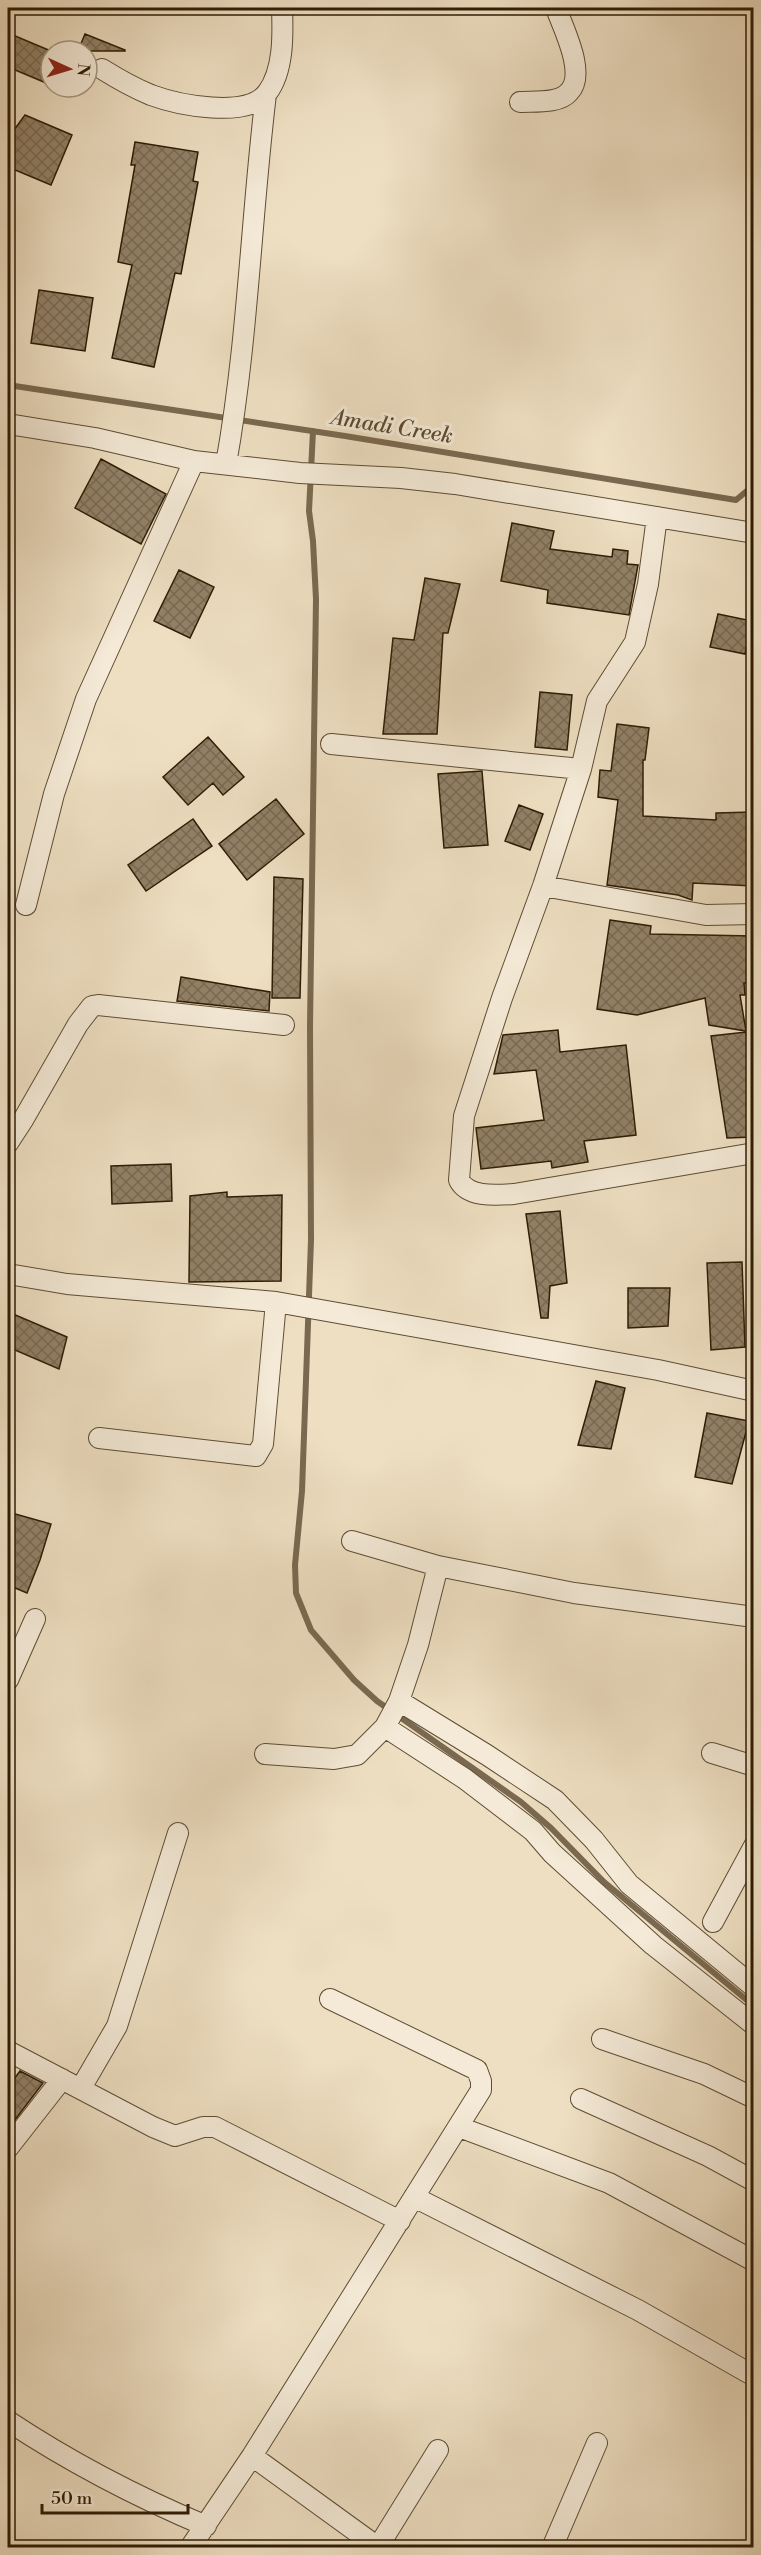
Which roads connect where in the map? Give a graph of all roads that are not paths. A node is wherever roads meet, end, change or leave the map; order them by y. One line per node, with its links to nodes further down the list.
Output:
1 (282, 8): 4 (street)
2 (556, 8): 5 (street)
3 (102, 69): 4 (street)
4 (266, 94): 7 (street)
5 (520, 102)
6 (8, 424): 8 (street)
7 (228, 455): 8 (street); 9 (street)
8 (194, 461): 14 (street)
9 (657, 517): 10 (street); 12 (street)
10 (753, 533)
11 (331, 744): 12 (street)
12 (581, 769): 13 (street)
13 (543, 886): 15 (street); 18 (street)
14 (26, 904)
15 (753, 914)
16 (284, 1025): 17 (street)
17 (8, 1143)
18 (753, 1153)
19 (8, 1274): 20 (street)
20 (284, 1304): 21 (street); 22 (street)
21 (753, 1391)
22 (99, 1438)
23 (352, 1541): 24 (street)
24 (438, 1566): 25 (street); 28 (street)
25 (753, 1617)
26 (35, 1618): 27 (street)
27 (8, 1680)
28 (399, 1701): 29 (street); 36 (street)
29 (385, 1727): 31 (street); 38 (street)
30 (712, 1753): 32 (street)
31 (265, 1754)
32 (753, 1766)
33 (178, 1833): 42 (street)
34 (753, 1846): 35 (street)
35 (713, 1922)
36 (753, 1987)
37 (330, 1999): 45 (street)
38 (753, 2025)
39 (602, 2039): 43 (street)
40 (8, 2050): 41 (street)
41 (62, 2079): 42 (street); 46 (street)
42 (81, 2088): 49 (street)
43 (753, 2098)
44 (581, 2099): 47 (street)
45 (459, 2127): 48 (street); 50 (street)
46 (8, 2148)
47 (753, 2181)
48 (414, 2197): 49 (street); 51 (street)
49 (400, 2221): 55 (street)
50 (753, 2261)
51 (753, 2376)
52 (8, 2421): 56 (street)
53 (597, 2443): 59 (street)
54 (438, 2450): 58 (street)
55 (252, 2456): 56 (street); 58 (street)
56 (206, 2526): 57 (street)
57 (190, 2547)
58 (379, 2547)
59 (552, 2547)

